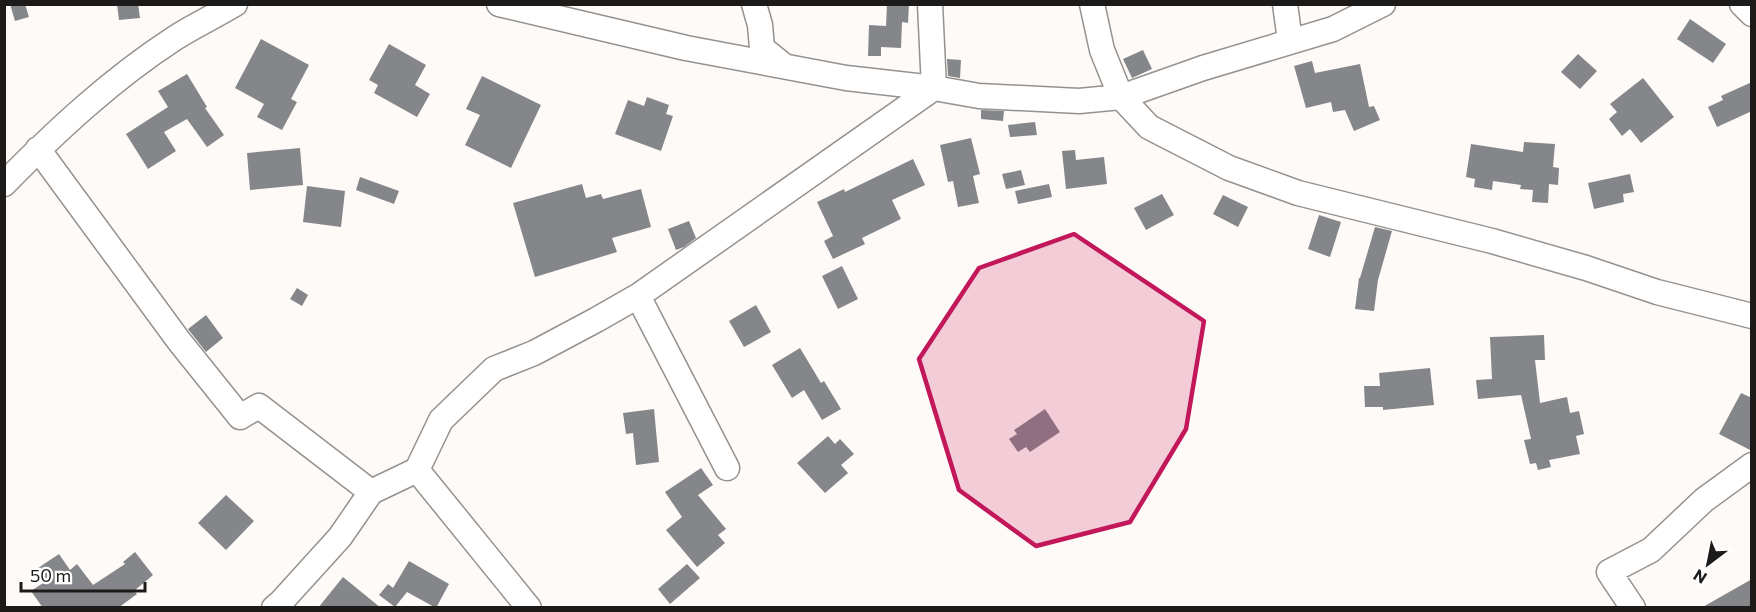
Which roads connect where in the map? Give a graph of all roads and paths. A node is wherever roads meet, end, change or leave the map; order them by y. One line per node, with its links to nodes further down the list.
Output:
1 (235, 4): 14 (street)
2 (754, 4): 11 (street)
3 (930, 4): 12 (street)
4 (1092, 4): 13 (street)
5 (1285, 4): 10 (street)
6 (1383, 4): 10 (street)
7 (1742, 4): 9 (street)
8 (503, 5): 11 (street)
9 (1752, 14)
10 (1290, 41): 13 (street)
11 (783, 65): 12 (street)
12 (934, 88): 13 (street); 16 (street)
13 (1121, 97): 17 (street)
14 (38, 149): 15 (street); 21 (street)
15 (4, 184)
16 (638, 296): 19 (street); 20 (street)
17 (1752, 316)
18 (1752, 465): 24 (street)
19 (727, 468)
20 (417, 470): 21 (street); 23 (street)
21 (371, 492): 22 (street)
22 (274, 608)
23 (529, 608)
24 (1633, 608)

